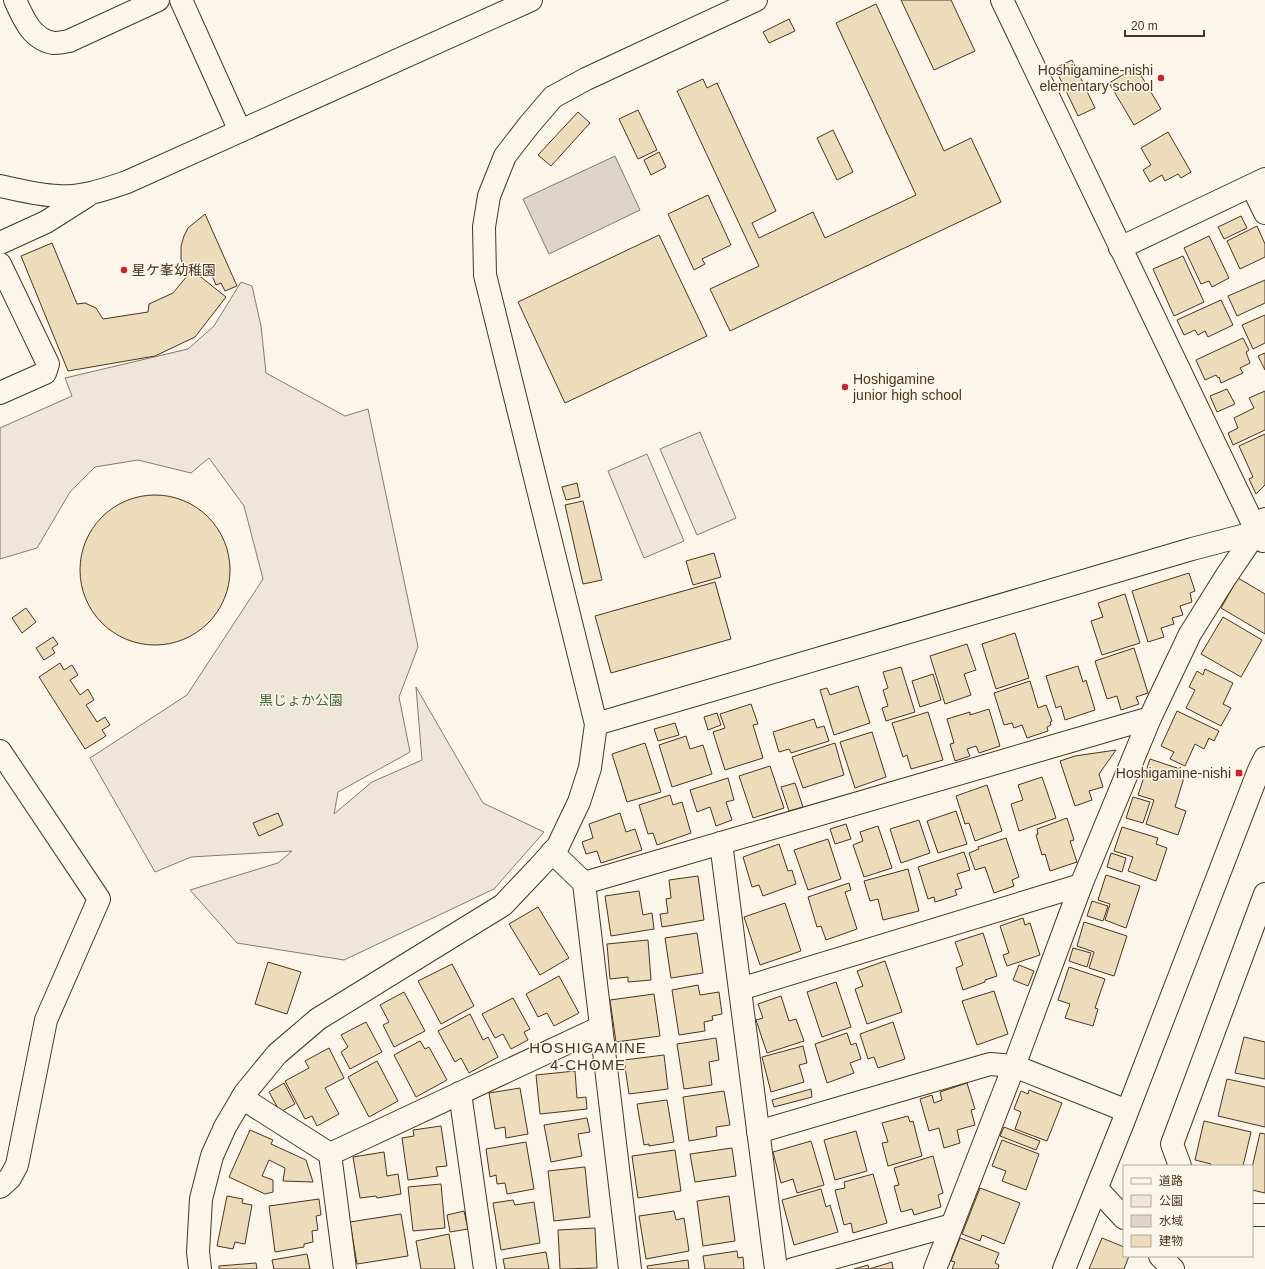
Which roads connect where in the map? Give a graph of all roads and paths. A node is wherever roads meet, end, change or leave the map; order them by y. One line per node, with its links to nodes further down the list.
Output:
1 (15, 0): 2 (street)
2 (158, 0)
3 (181, 0): 7 (street)
4 (531, 0): 7 (street)
5 (756, 0): 18 (street)
6 (1002, 0): 13 (street)
7 (240, 131): 10 (street)
8 (1258, 182): 11 (street); 13 (street)
9 (0, 186): 10 (street)
10 (91, 193): 12 (street)
11 (1265, 213)
12 (0, 243)
13 (1120, 248): 16 (street)
14 (0, 264): 15 (street)
15 (0, 393)
16 (1262, 531): 17 (street); 18 (street)
17 (1150, 718): 21 (street); 24 (street)
18 (596, 724): 22 (street)
19 (0, 751): 35 (street)
20 (1265, 758): 31 (street)
21 (721, 843): 23 (street); 26 (street)
22 (552, 852): 23 (street); 30 (street)
23 (584, 883): 27 (street)
24 (1081, 885): 26 (street); 28 (street)
25 (1265, 894): 34 (street)
26 (740, 988): 32 (street)
27 (601, 1027): 29 (street); 45 (street)
28 (1014, 1066): 31 (street); 32 (street); 40 (street)
29 (460, 1093): 33 (street); 44 (street)
30 (242, 1098): 33 (street); 42 (street)
31 (1127, 1111): 36 (street)
32 (758, 1132): 46 (street)
33 (330, 1154): 43 (street)
34 (1180, 1165)
35 (0, 1187)
36 (1096, 1189): 39 (street); 49 (street)
37 (1253, 1215): 38 (street)
38 (1265, 1215)
39 (1123, 1217)
40 (952, 1225): 47 (street); 48 (street)
41 (1161, 1257): 50 (street)
42 (200, 1269)
43 (345, 1269)
44 (485, 1269)
45 (630, 1269)
46 (776, 1269)
47 (793, 1269)
48 (935, 1269)
49 (1064, 1269)
50 (1173, 1269)

